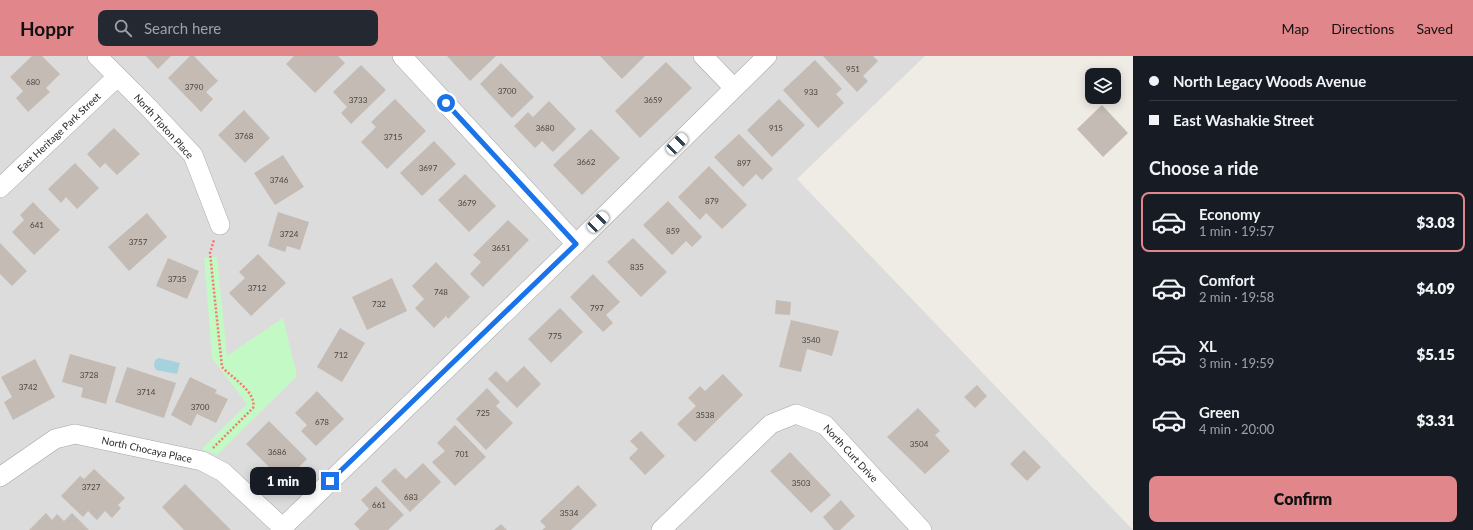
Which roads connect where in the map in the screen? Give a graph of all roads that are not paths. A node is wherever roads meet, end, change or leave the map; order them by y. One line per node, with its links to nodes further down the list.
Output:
1 (97, 56): 5 (street, North Tipton Place)
2 (402, 56): 9 (street)
3 (703, 56): 6 (street)
4 (767, 56): 6 (street)
5 (117, 77): 7 (street, East Heritage Park Street); 8 (street, North Tipton Place)
6 (734, 88): 9 (street)
7 (0, 188)
8 (220, 225)
9 (576, 244): 11 (street)
10 (0, 477): 11 (street, North Chocaya Place)
11 (281, 529)
12 (661, 530): 13 (street, North Curt Drive)
13 (922, 530)

